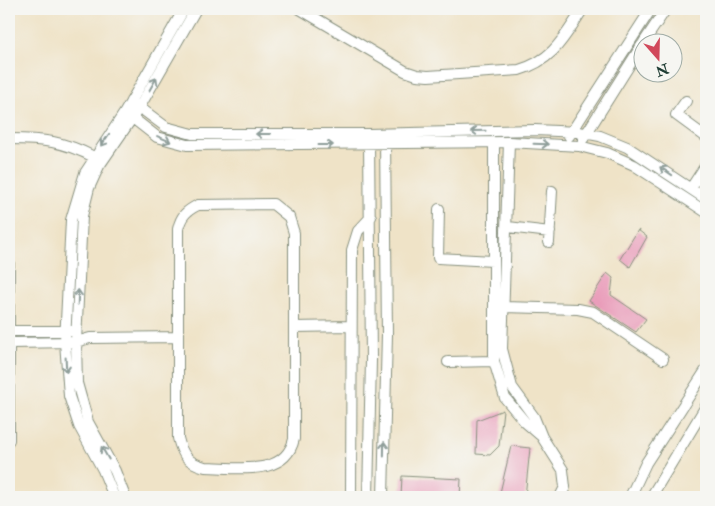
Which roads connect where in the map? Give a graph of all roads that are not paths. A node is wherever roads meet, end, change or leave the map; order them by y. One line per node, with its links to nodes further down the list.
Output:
1 (184, 9): 10 (street)
2 (196, 9): 10 (street, one-way to 2)
3 (300, 9): 4 (street)
4 (582, 9)
5 (651, 9): 12 (street)
6 (666, 9): 7 (street)
7 (651, 32)
8 (632, 61): 16 (street)
9 (686, 101): 17 (street)
10 (135, 104): 11 (street); 13 (street)
11 (129, 115): 22 (street, one-way to 22); 26 (street, one-way to 26); 41 (street, one-way to 11)
12 (572, 132): 15 (street, one-way to 15); 16 (street); 21 (street)
13 (192, 134): 14 (street, one-way to 13); 22 (street)
14 (368, 134): 15 (street); 23 (street)
15 (384, 134): 24 (street)
16 (586, 134): 25 (street); 28 (street, one-way to 16)
17 (706, 137)
18 (9, 140): 26 (street)
19 (494, 142): 20 (street); 24 (street); 36 (street)
20 (508, 142): 21 (street, one-way to 21); 34 (street)
21 (564, 144): 25 (street)
22 (192, 145): 23 (street, one-way to 23)
23 (370, 145): 24 (street); 33 (street)
24 (385, 145): 55 (street, one-way to 24)
25 (579, 146): 32 (street)
26 (94, 157): 41 (street)
27 (706, 166): 28 (street)
28 (691, 188): 30 (street)
29 (552, 190): 34 (street)
30 (706, 198)
31 (440, 209): 36 (street)
32 (706, 212)
33 (371, 217): 38 (street); 54 (street)
34 (508, 227): 37 (street)
35 (9, 233): 40 (street)
36 (494, 261): 46 (street)
37 (503, 307): 44 (street); 49 (street)
38 (351, 326): 39 (street); 53 (street)
39 (294, 327): 42 (street); 42 (street)
40 (9, 331): 41 (street); 43 (street)
41 (71, 337): 42 (street); 43 (street); 51 (street, one-way to 51); 52 (street, one-way to 41)
42 (178, 338)
43 (9, 343): 50 (street)
44 (663, 358)
45 (448, 362): 46 (street)
46 (494, 362): 49 (street)
47 (706, 370): 57 (street)
48 (706, 406): 58 (street)
49 (542, 437): 56 (street)
50 (9, 440)
51 (114, 497)
52 (125, 497)
53 (351, 497)
54 (368, 497)
55 (383, 497)
56 (560, 497)
57 (630, 497)
58 (651, 497)

